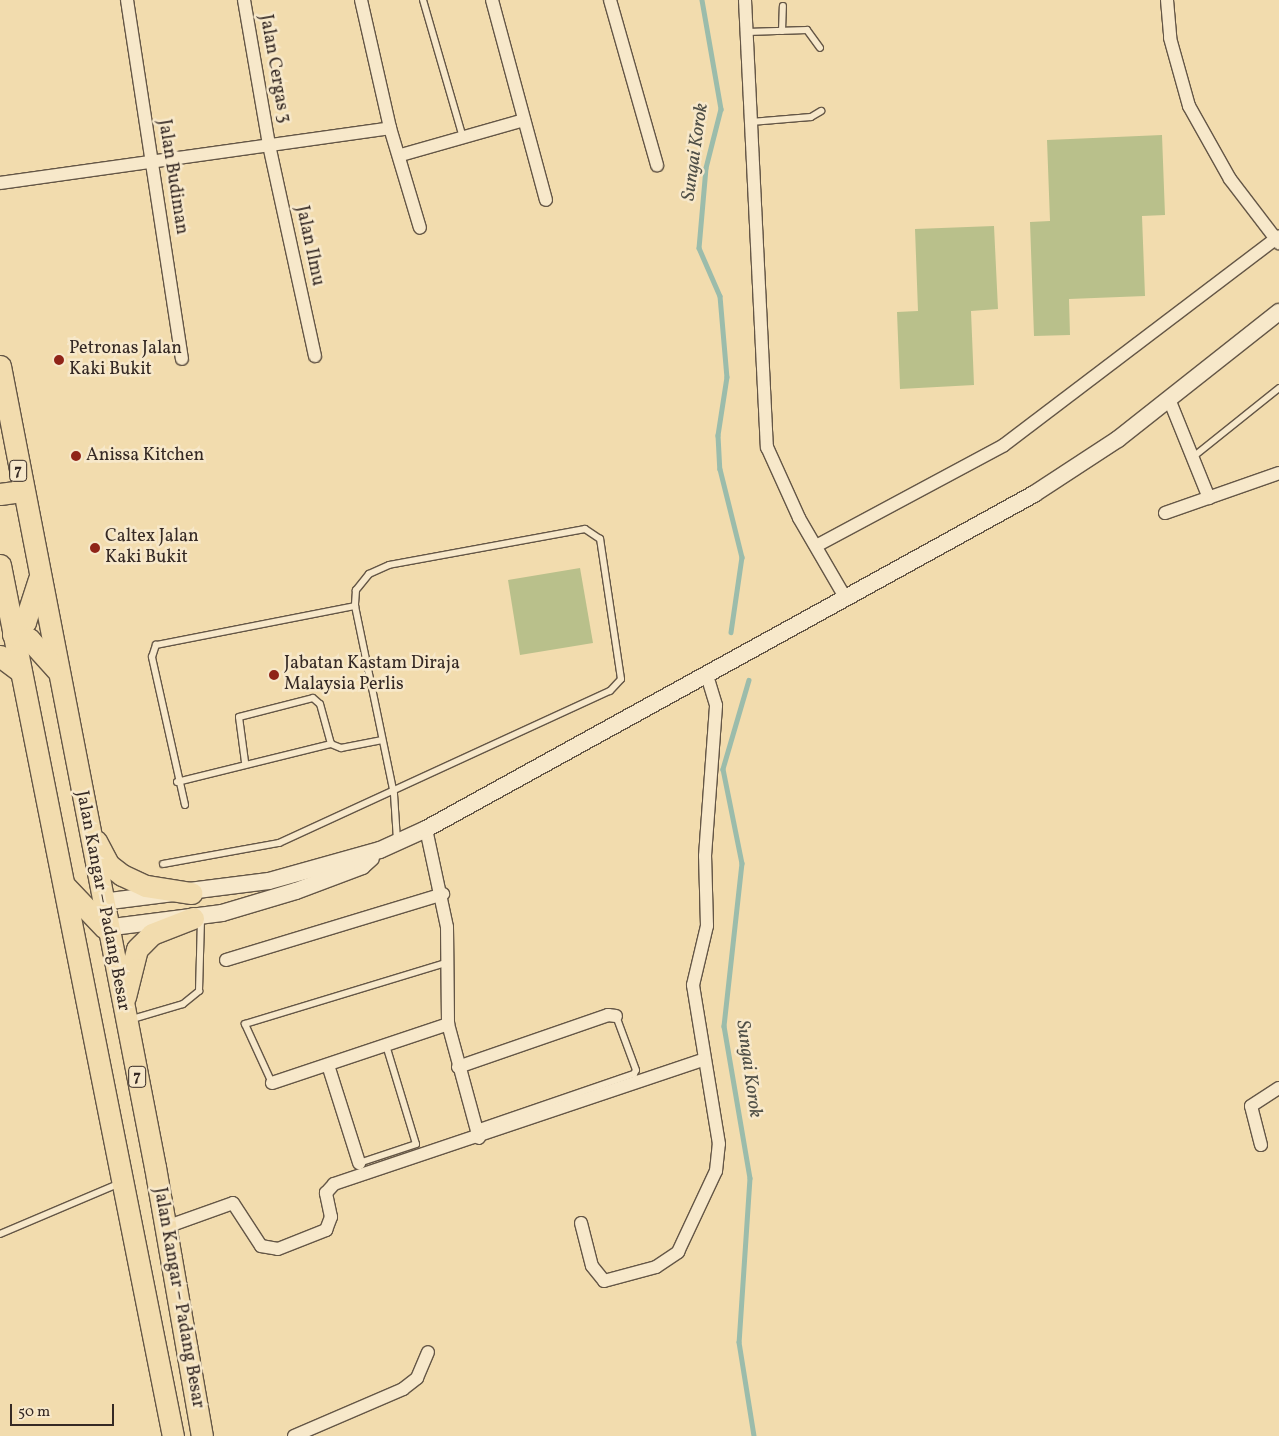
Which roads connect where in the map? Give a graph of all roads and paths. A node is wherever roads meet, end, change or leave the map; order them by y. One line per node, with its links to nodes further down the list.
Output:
1 (127, 0): 20 (street, Jalan Budiman)
2 (244, 0): 18 (street, Jalan Cergas 3)
3 (361, 0): 16 (street)
4 (423, 0): 17 (lane)
5 (492, 0): 14 (street)
6 (610, 0): 21 (street)
7 (745, 0): 11 (street)
8 (1167, 0): 25 (street)
9 (783, 6): 10 (lane)
10 (782, 30): 11 (lane); 12 (lane)
11 (747, 32): 15 (street)
12 (820, 48)
13 (820, 111): 15 (lane)
14 (524, 120): 17 (street); 23 (street)
15 (751, 122): 38 (street)
16 (390, 128): 18 (street); 19 (street)
17 (463, 138): 19 (street)
18 (268, 145): 20 (street); 27 (street, Jalan Ilmu)
19 (401, 155): 24 (street)
20 (152, 160): 22 (street); 28 (street, Jalan Budiman)
21 (656, 165)
22 (0, 179)
23 (546, 200)
24 (420, 228)
25 (1278, 240): 38 (street)
26 (1279, 312): 31 (street)
27 (315, 356)
28 (182, 359)
29 (0, 366): 34 (highway, Jalan Kangar – Padang Besar / 7)
30 (1279, 388): 32 (lane)
31 (1169, 399): 32 (street); 41 (street)
32 (1193, 457): 36 (street)
33 (1279, 473): 36 (street)
34 (21, 491): 35 (highway); 40 (highway, Jalan Kangar – Padang Besar / 7)
35 (0, 494)
36 (1209, 498): 37 (street)
37 (1165, 513)
38 (816, 546): 41 (street)
39 (0, 565): 42 (highway, Jalan Kangar – Padang Besar / 7)
40 (39, 576): 44 (highway); 47 (highway, Jalan Kangar – Padang Besar / 7)
41 (845, 597): 48 (street)
42 (4, 605): 44 (highway, Jalan Kangar – Padang Besar / 7)
43 (354, 606): 49 (lane); 52 (lane); 53 (lane)
44 (7, 635): 46 (highway, Jalan Kangar – Padang Besar / 7); 47 (highway)
45 (0, 656): 46 (highway)
46 (21, 672): 60 (highway, Jalan Kangar – Padang Besar / 7)
47 (61, 675): 55 (highway, Jalan Kangar – Padang Besar / 7)
48 (707, 676): 56 (street); 72 (street)
49 (382, 740): 50 (lane); 53 (lane)
50 (331, 744): 51 (lane); 51 (lane)
51 (245, 762): 52 (lane)
52 (177, 782): 54 (lane)
53 (394, 794): 57 (lane); 59 (lane)
54 (185, 805)
55 (88, 828): 61 (highway); 63 (highway, Jalan Kangar – Padang Besar / 7)
56 (426, 829): 57 (street); 62 (street)
57 (397, 843): 58 (street)
58 (380, 850): 61 (street); 64 (street)
59 (162, 864)
60 (62, 882): 63 (highway); 65 (highway, Jalan Kangar – Padang Besar / 7)
61 (191, 893): 63 (street)
62 (442, 894): 66 (street); 67 (street)
63 (99, 915): 64 (street); 65 (highway); 68 (highway, Jalan Kangar – Padang Besar / 7)
64 (197, 918): 68 (highway); 68 (lane)
65 (76, 950): 77 (highway, Jalan Kangar – Padang Besar / 7)
66 (226, 960)
67 (449, 962): 70 (street); 75 (lane)
68 (124, 1016): 82 (highway, Jalan Kangar – Padang Besar / 7)
69 (616, 1016): 74 (street); 78 (lane)
70 (448, 1024): 71 (street); 74 (street)
71 (386, 1045): 73 (street); 80 (lane)
72 (703, 1060): 78 (street); 83 (street)
73 (328, 1065): 75 (street); 80 (street)
74 (458, 1067): 78 (street)
75 (272, 1084)
76 (1279, 1088): 79 (street)
77 (107, 1094): 81 (highway, Jalan Kangar – Padang Besar / 7); 82 (highway)
78 (478, 1133): 84 (street)
79 (1261, 1145)
80 (359, 1163)
81 (123, 1182): 85 (lane); 87 (highway, Jalan Kangar – Padang Besar / 7)
82 (160, 1197): 84 (highway, Jalan Kangar – Padang Besar / 7)
83 (581, 1222)
84 (166, 1227): 88 (highway, Jalan Kangar – Padang Besar / 7)
85 (0, 1234)
86 (428, 1352): 89 (street)
87 (173, 1436)
88 (202, 1436)
89 (294, 1436)

